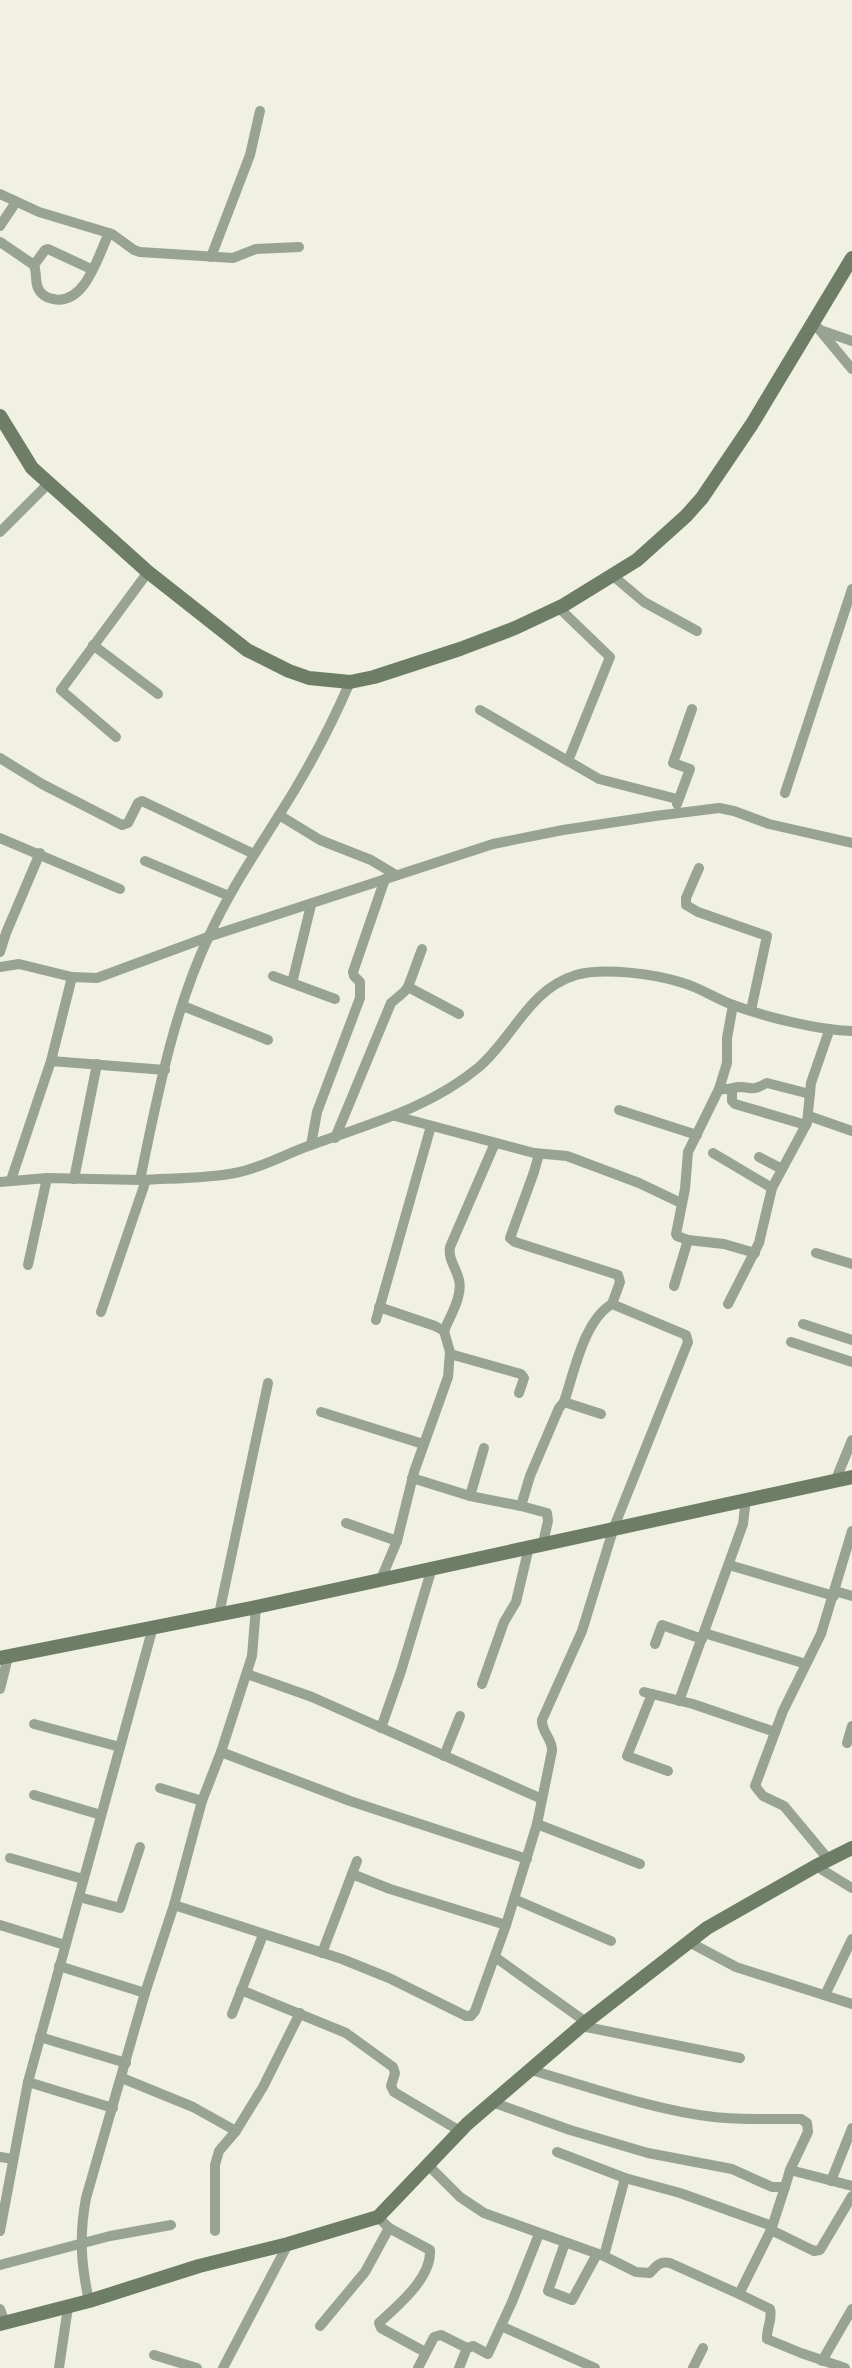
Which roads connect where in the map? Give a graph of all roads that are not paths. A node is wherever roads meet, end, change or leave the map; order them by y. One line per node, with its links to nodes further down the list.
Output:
1 (260, 111): 8 (street)
2 (0, 194): 3 (street)
3 (16, 202): 4 (street); 5 (street)
4 (0, 226)
5 (109, 233): 8 (street); 11 (street)
6 (0, 242): 10 (street)
7 (299, 247): 8 (street)
8 (211, 257)
9 (852, 258): 12 (street)
10 (34, 266): 11 (street); 11 (street)
11 (91, 269)
12 (817, 326): 13 (street); 14 (street); 19 (street)
13 (852, 341)
14 (852, 369)
15 (0, 416): 16 (street)
16 (50, 483): 17 (street); 18 (street)
17 (0, 532)
18 (148, 572): 23 (street); 24 (street)
19 (612, 575): 21 (street); 22 (street)
20 (852, 589): 31 (street)
21 (558, 607): 24 (street); 30 (street)
22 (698, 631)
23 (93, 645): 25 (street); 28 (street)
24 (350, 682): 34 (street)
25 (158, 694)
26 (480, 710): 30 (street)
27 (692, 710): 32 (street)
28 (116, 737)
29 (0, 758): 38 (street)
30 (568, 761): 32 (street)
31 (785, 793)
32 (677, 799): 33 (street)
33 (676, 813): 36 (street); 41 (street)
34 (279, 815): 38 (street); 41 (street)
35 (0, 838): 37 (street)
36 (852, 843)
37 (40, 853): 42 (street); 45 (street)
38 (254, 854): 43 (street)
39 (145, 861): 43 (street)
40 (699, 868): 57 (street)
41 (391, 877): 44 (street); 76 (street)
42 (120, 889)
43 (229, 896): 46 (street)
44 (311, 904): 46 (street); 52 (street)
45 (3, 932): 48 (street)
46 (208, 937): 51 (street); 56 (street)
47 (422, 949): 53 (street)
48 (0, 952)
49 (0, 968): 51 (street)
50 (273, 976): 52 (street)
51 (72, 977): 62 (street)
52 (292, 983): 54 (street)
53 (408, 987): 58 (street); 74 (street)
54 (335, 999)
55 (733, 1005): 57 (street); 65 (street); 69 (street)
56 (183, 1006): 61 (street); 64 (street)
57 (751, 1010): 59 (street)
58 (459, 1014)
59 (829, 1031): 60 (street); 67 (street)
60 (852, 1031)
61 (268, 1040)
62 (51, 1061): 63 (street); 84 (street)
63 (97, 1064): 64 (street); 82 (street)
64 (165, 1070): 83 (street)
65 (719, 1089): 66 (street); 73 (street)
66 (732, 1090): 67 (street); 70 (street)
67 (810, 1094): 70 (street)
68 (619, 1110): 73 (street)
69 (395, 1116): 71 (street); 74 (street)
70 (808, 1120): 72 (street); 80 (street)
71 (431, 1126): 75 (street); 95 (street)
72 (852, 1131)
73 (697, 1135): 86 (street)
74 (335, 1138): 76 (street)
75 (495, 1143): 78 (street); 99 (street)
76 (311, 1144): 83 (street)
77 (713, 1153): 85 (street)
78 (538, 1154): 86 (street); 93 (street)
79 (759, 1157): 80 (street)
80 (782, 1169): 85 (street)
81 (47, 1178): 82 (street); 84 (street); 91 (street)
82 (74, 1179): 83 (street)
83 (143, 1180): 96 (street)
84 (6, 1181)
85 (772, 1188): 88 (street)
86 (681, 1203): 87 (street)
87 (688, 1240): 88 (street); 92 (street)
88 (755, 1253): 94 (street)
89 (816, 1253): 90 (street)
90 (852, 1264)
91 (28, 1265)
92 (674, 1286)
93 (612, 1304): 106 (street); 119 (street)
94 (728, 1304)
95 (379, 1307): 97 (street); 99 (street)
96 (100, 1312)
97 (376, 1320)
98 (803, 1324): 100 (street)
99 (444, 1331): 102 (street)
100 (852, 1340)
101 (791, 1342): 103 (street)
102 (450, 1354): 105 (street); 110 (street)
103 (852, 1362)
104 (268, 1383): 130 (street)
105 (519, 1393)
106 (564, 1402): 108 (street); 117 (street)
107 (321, 1412): 110 (street)
108 (601, 1413)
109 (852, 1440): 114 (street)
110 (423, 1444): 113 (street)
111 (484, 1448): 115 (street)
112 (852, 1477): 114 (street)
113 (412, 1478): 115 (street); 121 (street)
114 (836, 1479): 116 (street)
115 (470, 1496): 117 (street)
116 (746, 1499): 119 (street); 124 (street)
117 (520, 1506): 122 (street)
118 (346, 1523): 121 (street)
119 (614, 1527): 122 (street); 152 (street)
120 (852, 1531): 127 (street)
121 (397, 1541): 126 (street)
122 (543, 1543): 123 (street)
123 (529, 1547): 125 (street); 137 (street)
124 (729, 1566): 127 (street); 132 (street)
125 (432, 1568): 126 (street); 143 (street)
126 (381, 1579): 129 (street)
127 (835, 1593): 128 (street); 135 (street)
128 (852, 1596)
129 (256, 1607): 130 (street); 136 (street)
130 (219, 1614): 131 (street)
131 (153, 1627): 134 (street); 146 (street)
132 (703, 1636): 133 (street); 135 (street); 139 (street)
133 (655, 1644)
134 (4, 1657): 138 (street)
135 (806, 1664): 144 (street)
136 (247, 1674): 143 (street); 147 (street)
137 (482, 1684)
138 (0, 1689)
139 (679, 1701): 144 (street); 149 (street)
140 (460, 1716): 148 (street)
141 (34, 1724): 146 (street)
142 (852, 1726): 145 (street)
143 (381, 1728): 148 (street)
144 (775, 1732): 160 (street)
145 (847, 1743)
146 (120, 1747): 154 (street)
147 (221, 1752): 153 (street); 159 (street)
148 (444, 1756): 152 (street)
149 (668, 1771)
150 (160, 1788): 153 (street)
151 (34, 1795): 154 (street)
152 (542, 1799): 155 (street)
153 (202, 1801): 169 (street)
154 (101, 1815): 165 (street)
155 (537, 1824): 159 (street); 162 (street)
156 (141, 1847): 167 (street)
157 (852, 1848): 160 (street)
158 (10, 1858): 165 (street)
159 (527, 1859): 168 (street)
160 (830, 1860): 163 (street)
161 (357, 1861): 164 (street)
162 (640, 1864)
163 (816, 1866): 166 (street); 175 (street)
164 (352, 1874): 171 (street); 177 (street)
165 (83, 1879): 167 (street)
166 (852, 1888)
167 (79, 1896): 176 (street)
168 (514, 1899): 171 (street); 174 (street)
169 (174, 1905): 172 (street); 181 (street)
170 (0, 1925): 176 (street)
171 (506, 1925): 178 (street)
172 (263, 1935): 177 (street); 180 (street)
173 (852, 1939): 182 (street)
174 (611, 1941)
175 (689, 1942): 182 (street); 186 (street)
176 (65, 1945): 179 (street)
177 (322, 1953): 178 (street)
178 (495, 1957): 186 (street)
179 (59, 1966): 181 (street); 187 (street)
180 (241, 1990): 184 (street); 185 (street)
181 (145, 1993): 189 (street)
182 (825, 1995): 183 (street)
183 (852, 2004)
184 (300, 2013): 196 (street); 197 (street)
185 (231, 2014)
186 (583, 2024): 188 (street); 190 (street)
187 (40, 2037): 189 (street); 192 (street)
188 (740, 2058)
189 (126, 2063): 191 (street)
190 (531, 2070): 193 (street); 202 (street)
191 (122, 2079): 194 (street); 196 (street)
192 (28, 2082): 194 (street); 200 (street)
193 (492, 2102): 197 (street); 206 (street)
194 (112, 2108): 216 (street)
195 (852, 2128): 204 (street)
196 (236, 2131): 213 (street)
197 (460, 2131): 201 (street)
198 (557, 2152): 203 (street)
199 (0, 2157): 200 (street)
200 (14, 2159): 212 (street)
201 (428, 2164): 208 (street); 214 (street)
202 (790, 2170): 204 (street); 206 (street)
203 (625, 2178): 211 (street); 218 (street)
204 (831, 2181): 205 (street)
205 (852, 2186)
206 (785, 2187): 211 (street)
207 (852, 2196): 211 (street)
208 (378, 2217): 210 (street); 217 (street)
209 (171, 2225): 216 (street)
210 (389, 2228): 226 (street); 230 (street)
211 (771, 2228): 220 (street)
212 (0, 2231)
213 (215, 2231)
214 (539, 2234): 215 (street); 227 (street)
215 (565, 2242): 218 (street); 218 (street)
216 (81, 2244): 219 (street); 221 (street)
217 (288, 2244): 221 (street); 236 (street)
218 (600, 2255): 220 (street)
219 (0, 2265)
220 (739, 2294): 232 (street)
221 (89, 2301): 222 (street)
222 (68, 2307): 225 (street); 234 (street)
223 (0, 2309): 225 (street)
224 (852, 2309): 232 (street)
225 (2, 2323)
226 (320, 2326)
227 (501, 2326): 228 (street); 233 (street)
228 (467, 2348): 230 (street); 238 (street)
229 (703, 2348): 240 (street)
230 (425, 2352): 237 (street)
231 (154, 2355): 235 (street)
232 (822, 2361): 241 (street)
233 (571, 2363): 239 (street)
234 (59, 2368)
235 (197, 2368)
236 (223, 2368)
237 (418, 2368)
238 (459, 2368)
239 (595, 2368)
240 (693, 2368)
241 (845, 2368)

